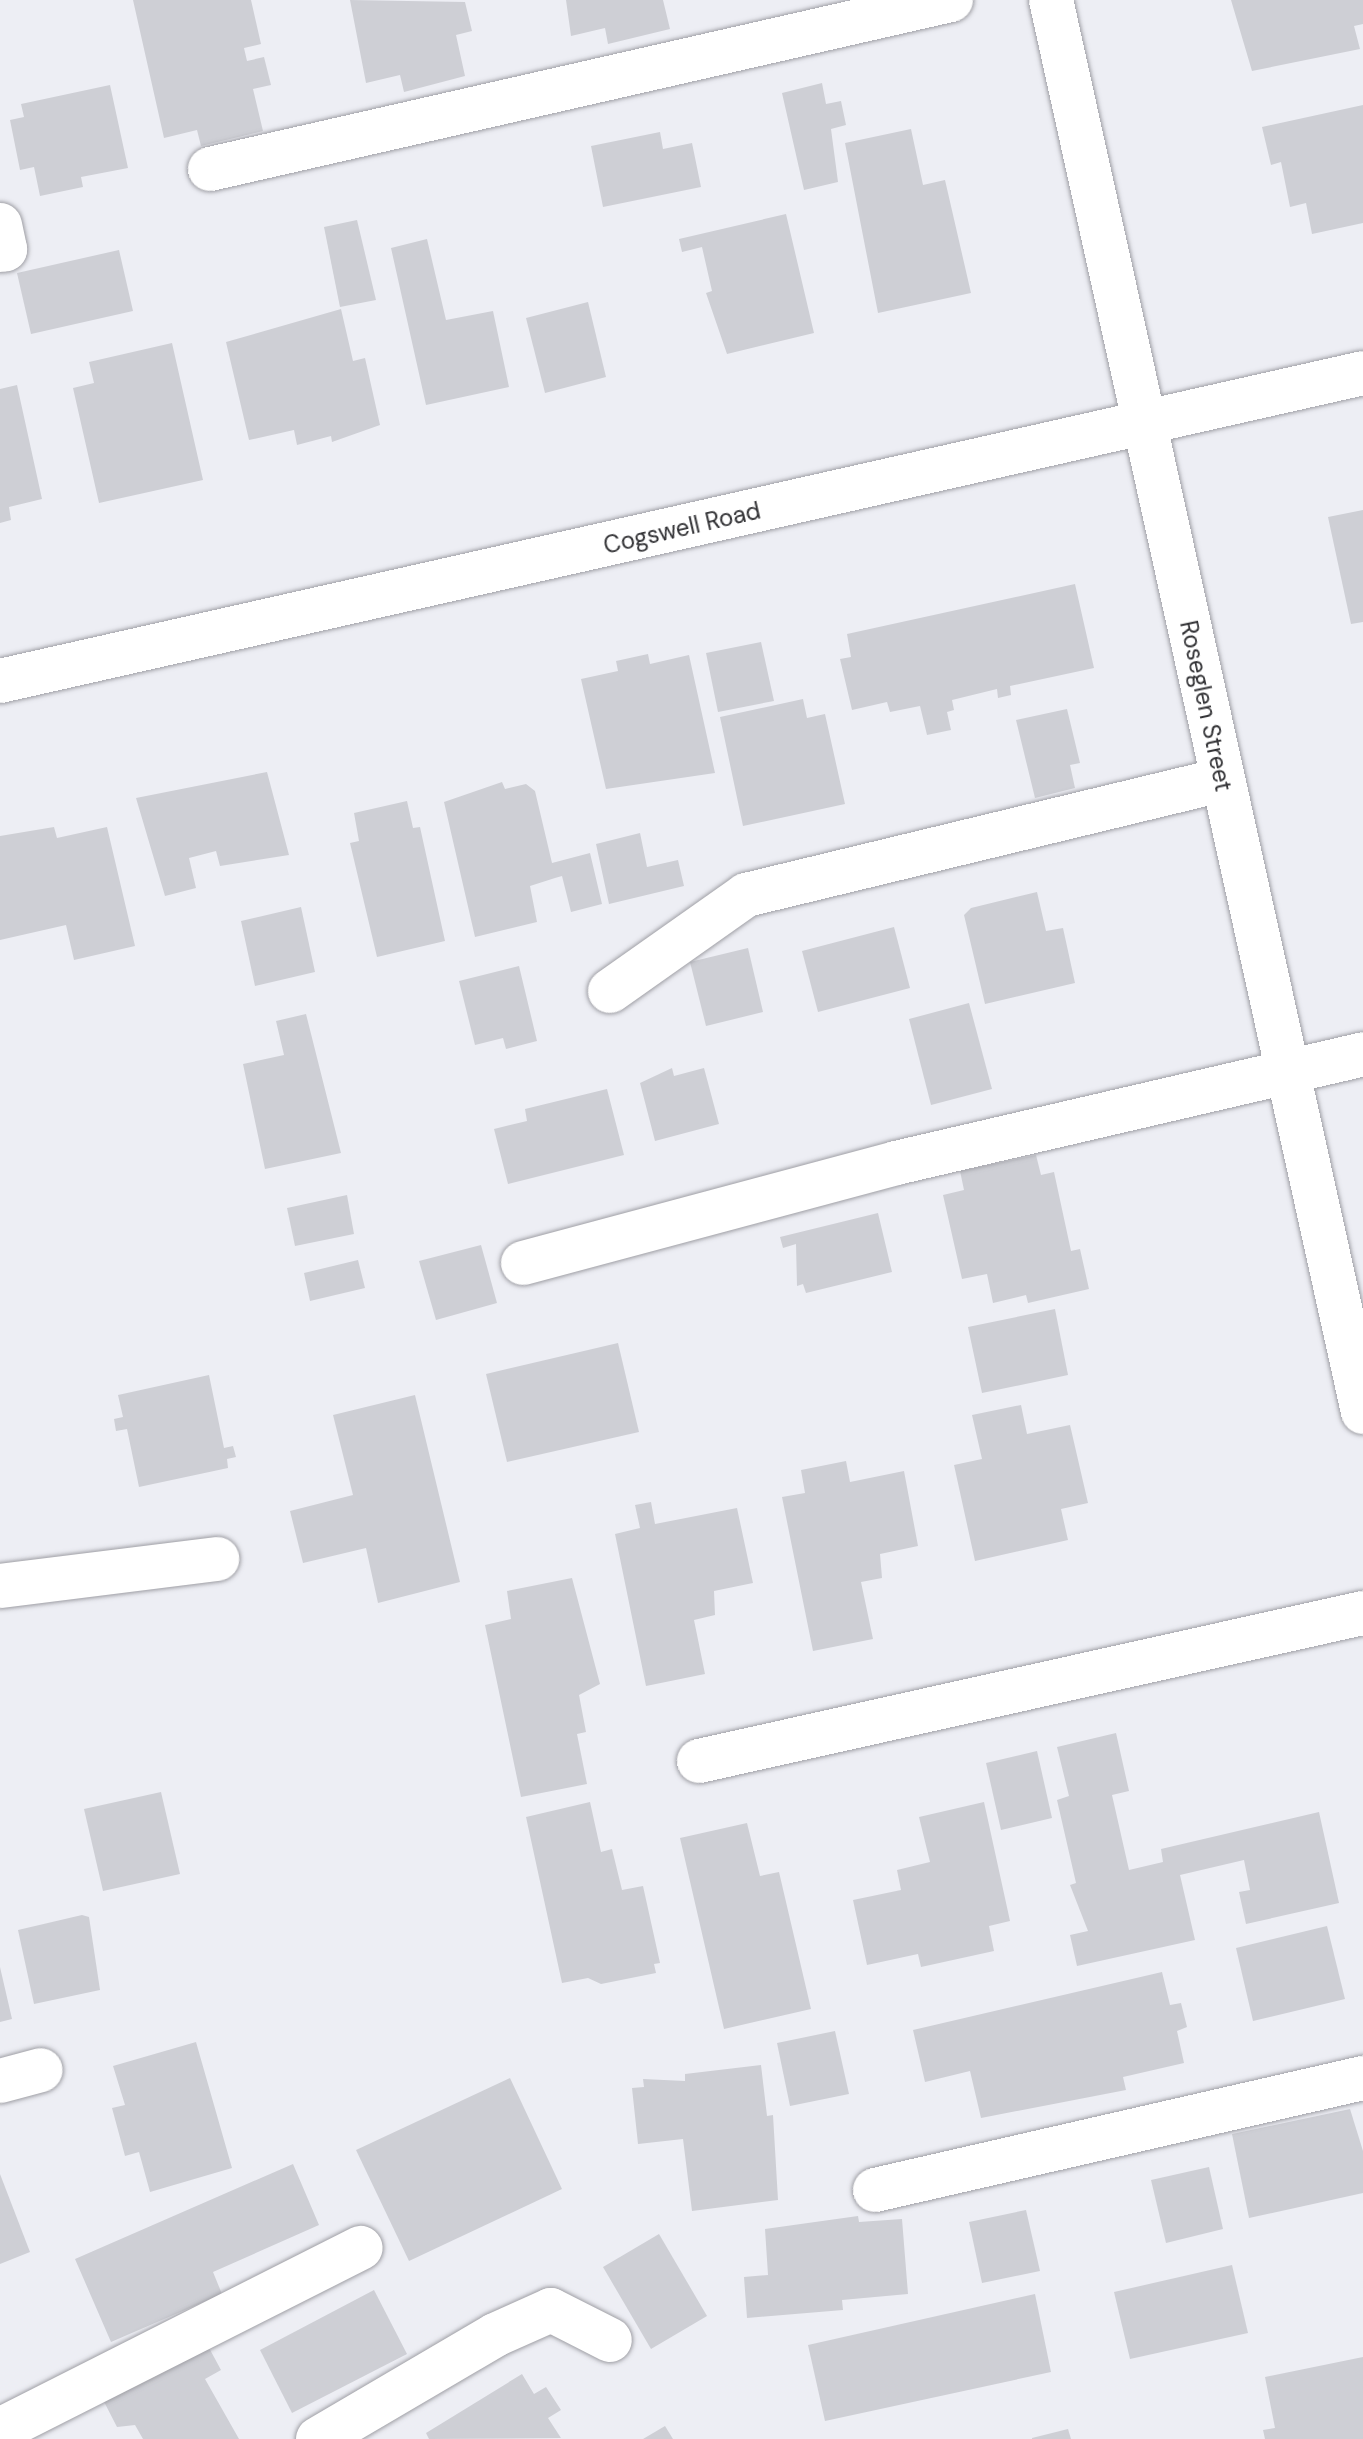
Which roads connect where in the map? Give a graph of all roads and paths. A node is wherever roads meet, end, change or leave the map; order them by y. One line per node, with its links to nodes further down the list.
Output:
1 (951, 0): 3 (street)
2 (1051, 0): 7 (street, Roseglen Street)
3 (210, 169)
4 (0, 225): 5 (street)
5 (0, 250)
6 (1363, 373): 7 (street, Cogswell Road)
7 (1144, 423): 8 (street, Cogswell Road); 9 (street, Roseglen Street)
8 (0, 681)
9 (1222, 780): 10 (street); 12 (street, Roseglen Street)
10 (610, 991)
11 (1363, 1054): 12 (street)
12 (1287, 1069): 13 (street); 14 (street, Roseglen Street)
13 (523, 1263)
14 (1363, 1412)
15 (217, 1559): 16 (street)
16 (0, 1586)
17 (1363, 1613): 18 (street)
18 (699, 1761)
19 (1363, 2078): 20 (street)
20 (875, 2190)
21 (361, 2248): 23 (street)
22 (610, 2340): 24 (street)
23 (0, 2430)
24 (318, 2439)

